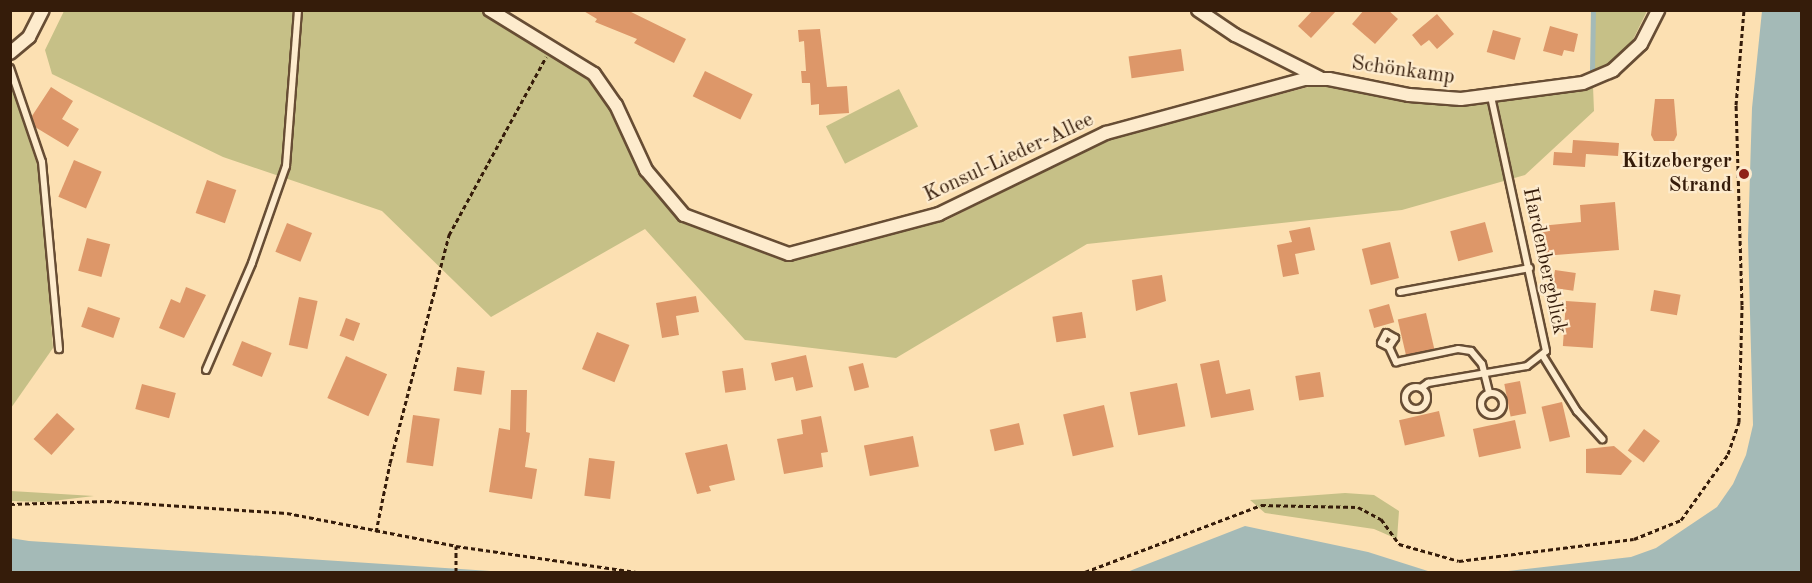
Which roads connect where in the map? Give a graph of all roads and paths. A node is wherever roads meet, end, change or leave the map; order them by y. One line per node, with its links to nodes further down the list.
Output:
1 (43, 10): 8 (street)
2 (298, 10): 17 (lane)
3 (490, 10): 7 (street, Konsul-Lieder-Allee)
4 (1198, 10): 10 (street, Schönkamp)
5 (1658, 10): 11 (street, Schönkamp)
6 (1744, 10): 27 (path)
7 (551, 48): 10 (street, Konsul-Lieder-Allee); 23 (path)
8 (10, 53)
9 (10, 68): 15 (lane)
10 (1320, 78): 11 (street, Schönkamp)
11 (1491, 96): 12 (lane, Hardenbergblick)
12 (1530, 268): 13 (lane); 16 (lane, Hardenbergblick)
13 (1400, 292)
14 (1389, 347): 18 (lane)
15 (59, 349)
16 (1543, 356): 18 (lane, Hardenbergblick); 21 (lane)
17 (206, 370)
18 (1485, 373): 19 (lane, Hardenbergblick); 20 (lane)
19 (1421, 388)
20 (1489, 393)
21 (1602, 439)
22 (10, 504): 23 (path)
23 (376, 532): 24 (path)
24 (456, 546): 25 (path); 26 (path)
25 (456, 573)
26 (636, 573)
27 (1084, 573)

